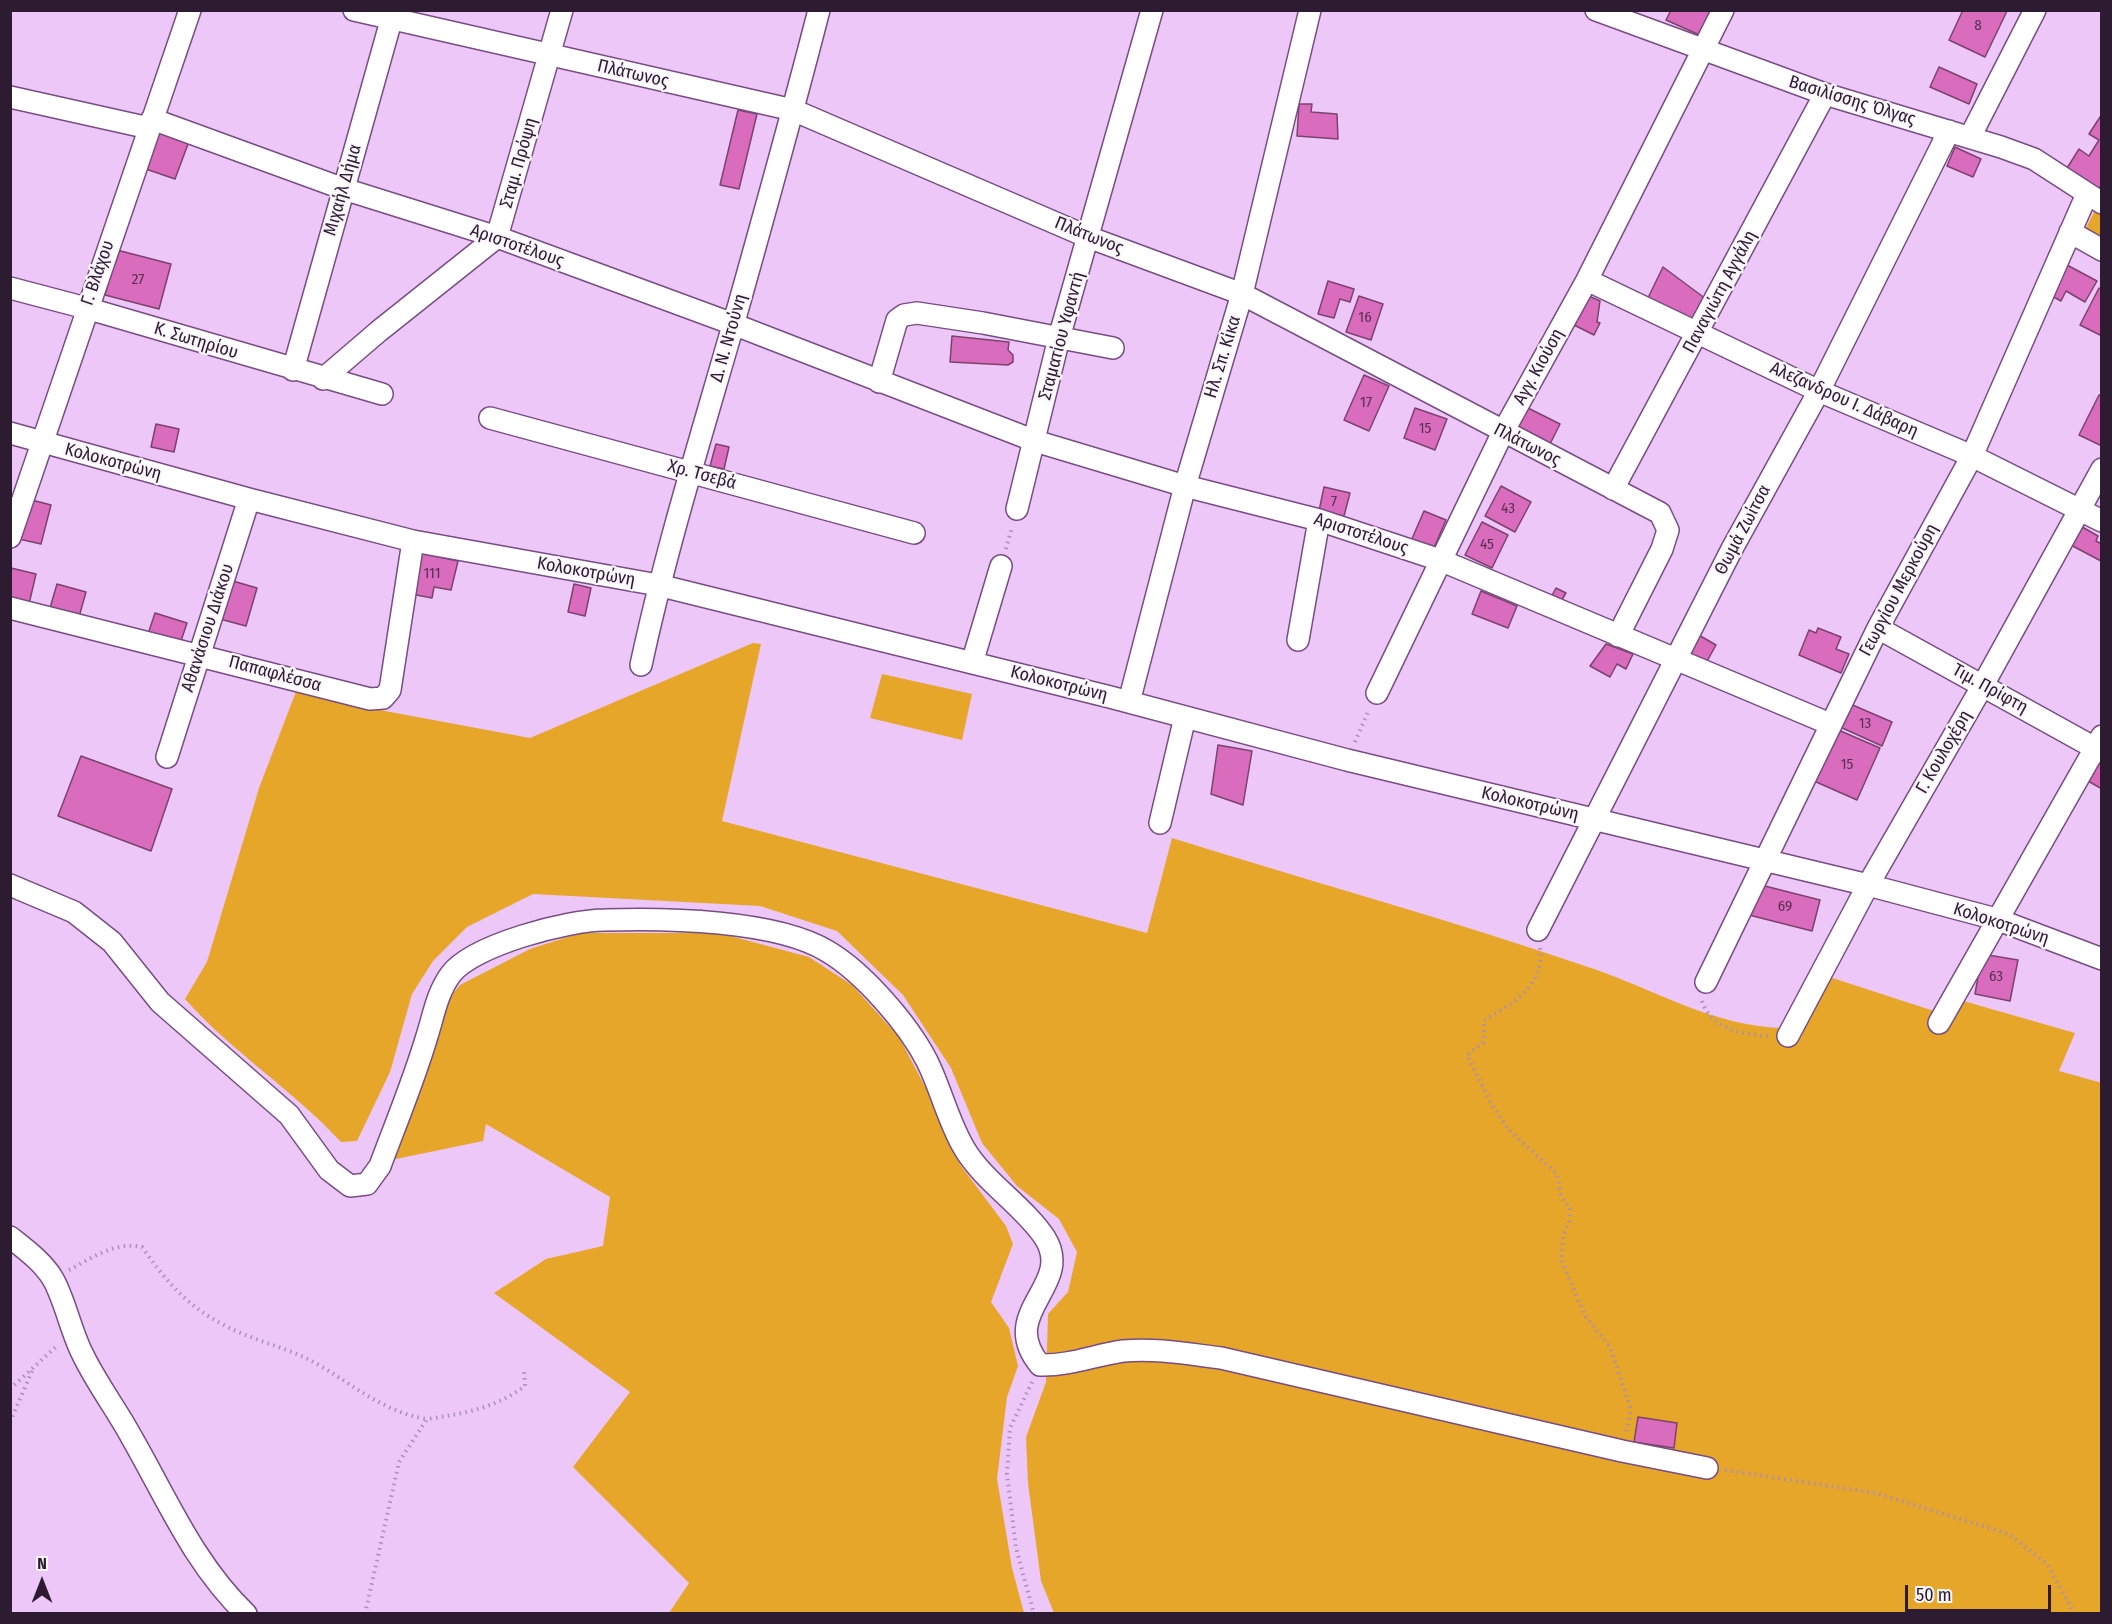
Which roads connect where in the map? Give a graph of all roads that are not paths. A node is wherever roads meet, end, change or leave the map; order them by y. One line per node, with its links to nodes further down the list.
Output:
1 (190, 10): 17 (street, Γ. Βλάχου)
2 (354, 10): 11 (street, Πλάτωνος)
3 (561, 10): 13 (street, Σταμ. Πρόψη)
4 (819, 10): 16 (street, Δ. Ν. Ντούνη)
5 (1310, 10): 28 (street, Ηλ. Σπ. Κίκα)
6 (1596, 10): 10 (street, Βασιλίσσης Όλγας)
7 (1723, 10): 12 (street, Αγγ. Κιούση)
8 (2035, 10): 19 (street)
9 (1152, 11): 24 (street, Σταματίου Υφαντή)
10 (1617, 14): 12 (street, Βασιλίσσης Όλγας)
11 (393, 15): 13 (street, Πλάτωνος); 20 (street, Μιχαήλ Δήμα)
12 (1702, 51): 14 (street, Βασιλίσσης Όλγας); 26 (street, Αγγ. Κιούση)
13 (551, 55): 16 (street, Πλάτωνος); 23 (street, Σταμ. Πρόψη)
14 (1825, 94): 18 (street, Βασιλίσσης Όλγας); 31 (street, Παναγιώτη Αγγάλη)
15 (10, 97): 17 (street, Αριστοτέλους)
16 (793, 110): 24 (street, Πλάτωνος); 30 (street, Δ. Ν. Ντούνη)
17 (151, 123): 20 (street, Αριστοτέλους); 29 (street, Γ. Βλάχου)
18 (1949, 131): 19 (street, Βασιλίσσης Όλγας); 37 (street, Θωμά Ζωίτσα)
19 (1970, 137): 21 (street, Βασιλίσσης Όλγας)
20 (344, 189): 23 (street, Αριστοτέλους); 34 (street, Μιχαήλ Δήμα)
21 (2094, 198): 22 (street, Γεωργίου Μερκούρη)
22 (2070, 232): 25 (street); 44 (street, Γεωργίου Μερκούρη)
23 (497, 237): 30 (street, Αριστοτέλους); 35 (street)
24 (1088, 237): 28 (street, Πλάτωνος); 32 (street, Σταματίου Υφαντή)
25 (2102, 250)
26 (1587, 280): 31 (street, Αλεζανδρου Ι. Δάβαρη); 40 (street, Αγγ. Κιούση)
27 (10, 288): 29 (street, Κ. Σωτηρίου)
28 (1242, 294): 40 (street, Πλάτωνος); 47 (street, Ηλ. Σπ. Κίκα)
29 (86, 308): 34 (street, Κ. Σωτηρίου); 43 (street, Γ. Βλάχου)
30 (733, 324): 36 (street, Αριστοτέλους); 46 (street, Δ. Ν. Ντούνη)
31 (1698, 333): 37 (street, Αλεζανδρου Ι. Δάβαρη); 48 (street, Παναγιώτη Αγγάλη)
32 (1059, 338): 33 (street); 36 (street); 42 (street, Σταματίου Υφαντή)
33 (1113, 348)
34 (293, 370): 35 (street, Κ. Σωτηρίου)
35 (323, 379): 38 (street, Κ. Σωτηρίου)
36 (879, 382): 42 (street, Αριστοτέλους)
37 (1819, 391): 44 (street, Αλεζανδρου Ι. Δάβαρη); 65 (street, Θωμά Ζωίτσα)
38 (381, 394)
39 (490, 418): 46 (street, Χρ. Τσεβά)
40 (1503, 432): 48 (street, Πλάτωνος); 57 (street, Αγγ. Κιούση)
41 (10, 433): 43 (street, Κολοκοτρώνη)
42 (1035, 441): 47 (street, Αριστοτέλους); 51 (street, Σταματίου Υφαντή)
43 (43, 442): 49 (street, Κολοκοτρώνη); 55 (street, Γ. Βλάχου)
44 (1972, 456): 50 (street, Αλεζανδρου Ι. Δάβαρη); 61 (street, Γεωργίου Μερκούρη)
45 (2102, 469): 50 (street, Γ. Κουλοχέρη)
46 (688, 471): 54 (street, Χρ. Τσεβά); 59 (street, Δ. Ν. Ντούνη)
47 (1185, 486): 52 (street, Αριστοτέλους); 70 (street, Ηλ. Σπ. Κίκα)
48 (1613, 489): 62 (street, Πλάτωνος)
49 (249, 499): 56 (street, Κολοκοτρώνη); 64 (street, Αθανάσιου Διάκου)
50 (2078, 507): 53 (street, Αλεζανδρου Ι. Δάβαρη); 68 (street, Γ. Κουλοχέρη)
51 (1017, 509)
52 (1319, 520): 57 (street, Αριστοτέλους); 63 (street)
53 (2102, 520)
54 (914, 532)
55 (10, 537)
56 (413, 541): 59 (street, Κολοκοτρώνη); 64 (street, Παπαφλέσσα)
57 (1440, 560): 62 (street, Αριστοτέλους); 69 (street, Αγγ. Κιούση)
58 (1001, 566): 66 (street)
59 (658, 585): 66 (street, Κολοκοτρώνη); 67 (street, Δ. Ν. Ντούνη)
60 (10, 608): 64 (street, Παπαφλέσσα)
61 (1878, 628): 68 (street, Τιμ. Πρίφτη); 72 (street, Γεωργίου Μερκούρη)
62 (1618, 636): 65 (street, Αριστοτέλους)
63 (1298, 640)
64 (199, 654): 74 (street, Αθανάσιου Διάκου)
65 (1675, 660): 72 (street, Αριστοτέλους); 75 (street, Θωμά Ζωίτσα)
66 (972, 663): 70 (street, Κολοκοτρώνη)
67 (641, 665)
68 (1983, 685): 73 (street, Τιμ. Πρίφτη); 79 (street, Γ. Κουλοχέρη)
69 (1377, 693)
70 (1129, 702): 71 (street, Κολοκοτρώνη)
71 (1185, 717): 75 (street, Κολοκοτρώνη); 76 (street)
72 (1830, 724): 77 (street, Γεωργίου Μερκούρη)
73 (2099, 746): 80 (street)
74 (167, 757)
75 (1594, 819): 77 (street, Κολοκοτρώνη); 81 (street, Θωμά Ζωίτσα)
76 (1160, 824)
77 (1764, 861): 79 (street, Κολοκοτρώνη); 83 (street, Γεωργίου Μερκούρη)
78 (10, 885): 87 (street)
79 (1868, 885): 80 (street, Κολοκοτρώνη); 85 (street, Γ. Κουλοχέρη)
80 (1996, 919): 82 (street, Κολοκοτρώνη); 84 (street)
81 (1538, 930)
82 (2102, 959)
83 (1706, 982)
84 (1939, 1023)
85 (1788, 1036)
86 (10, 1237): 88 (street)
87 (1707, 1468)
88 (246, 1614)

